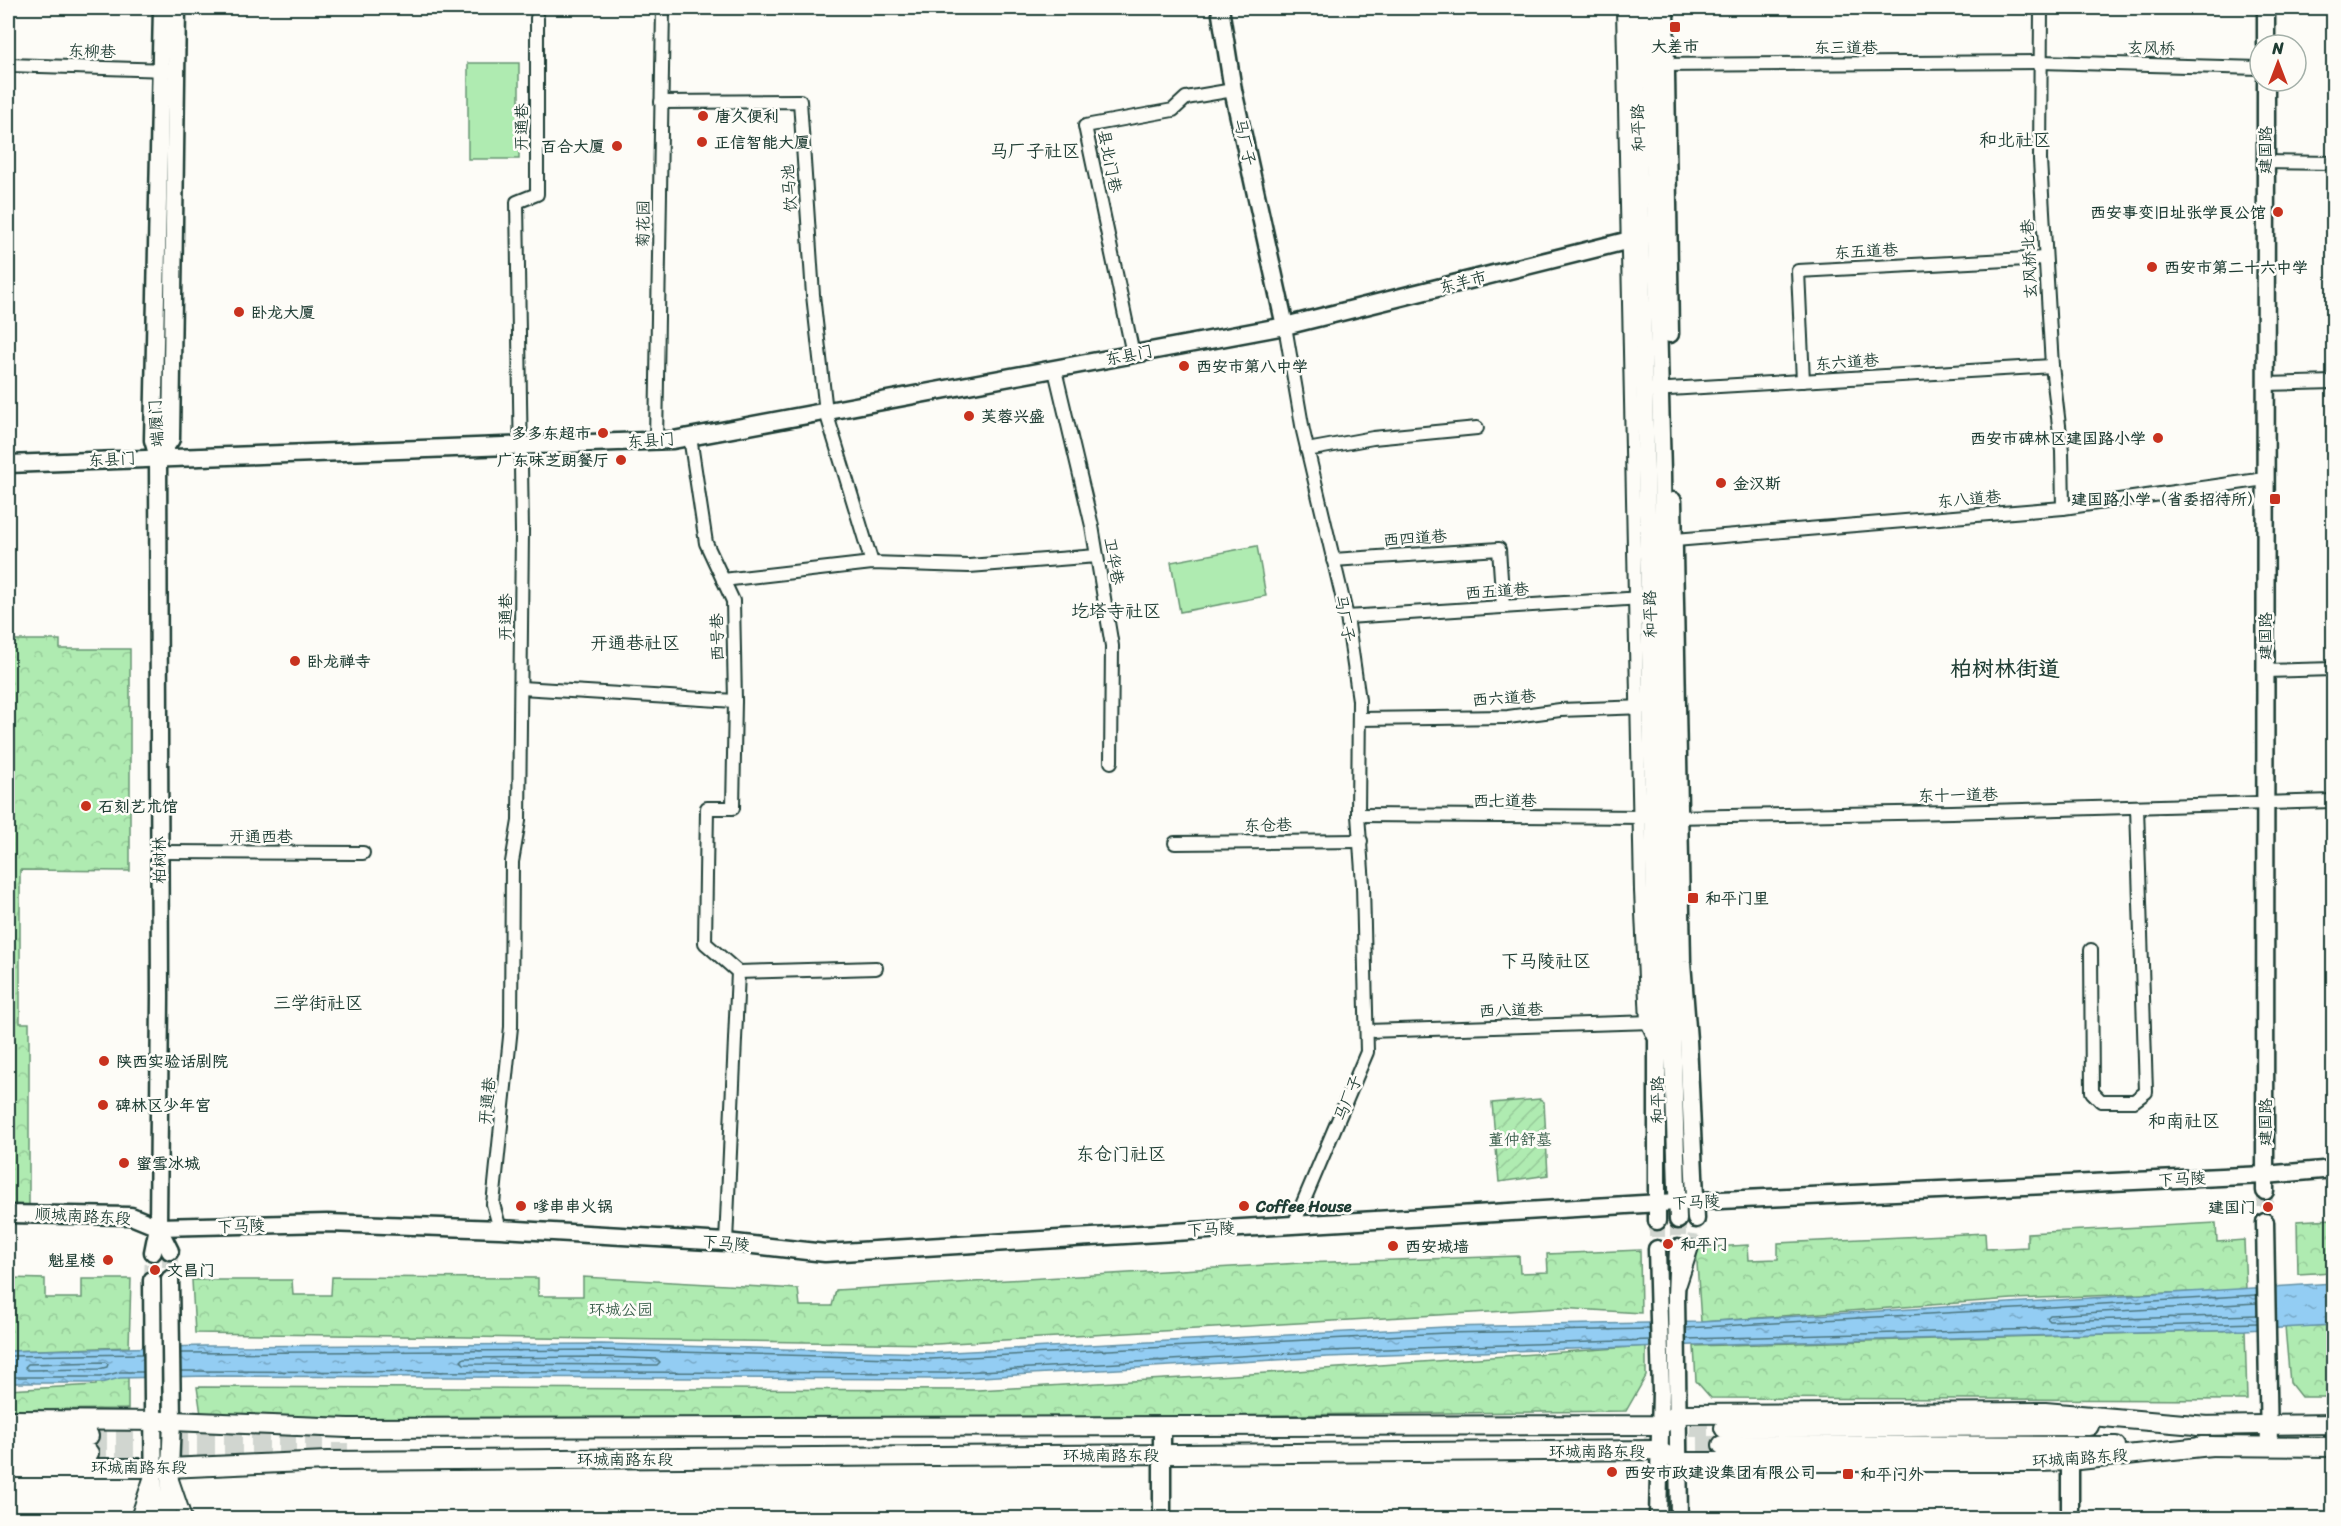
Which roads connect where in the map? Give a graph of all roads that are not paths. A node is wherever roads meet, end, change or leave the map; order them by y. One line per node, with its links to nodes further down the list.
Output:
1 (162, 8): 17 (street, 端履门)
2 (177, 8): 17 (street, 端履门)
3 (663, 8): 20 (street, 菊花园)
4 (1220, 8): 18 (street, 马厂子)
5 (1623, 8): 23 (street)
6 (1635, 8): 23 (street, 和平路)
7 (1650, 8): 15 (street, 和平路)
8 (1665, 8): 15 (street)
9 (2041, 8): 13 (street, 玄风桥北巷)
10 (2266, 8): 12 (street)
11 (537, 18): 37 (street, 开通巷)
12 (2266, 33)
13 (2040, 62): 15 (street, 东三道巷); 16 (street, 玄风桥); 24 (street, 玄风桥北巷)
14 (8, 65): 17 (street, 东柳巷)
15 (1658, 65): 32 (street, 和平路)
16 (2248, 68)
17 (168, 70): 39 (street, 端履门)
18 (1233, 90): 25 (street, 马厂子); 26 (street, 县北门巷)
19 (2266, 93): 21 (street, 建国路)
20 (661, 102): 33 (street, 饮马池); 36 (street, 菊花园)
21 (2265, 162): 22 (street); 31 (street, 建国路)
22 (2334, 163)
23 (1635, 239): 25 (street, 东羊市); 32 (street, 和平路); 48 (street)
24 (2045, 258): 27 (street, 玄风桥北巷); 29 (street, 东五道巷)
25 (1285, 326): 26 (street, 东县门); 38 (street, 马厂子)
26 (1133, 354): 28 (street, 东县门)
27 (2052, 366): 29 (street, 东六道巷); 42 (street, 玄风桥北巷)
28 (1055, 370): 33 (street, 东县门); 44 (street, 卫华巷)
29 (1803, 381): 32 (street, 东六道巷)
30 (2334, 382): 31 (street)
31 (2265, 384): 41 (street, 建国路)
32 (1659, 390): 43 (street); 48 (street, 和平路); 62 (street, 和平路)
33 (825, 412): 35 (street, 东县门); 46 (street)
34 (1477, 428): 38 (street)
35 (690, 437): 36 (street, 东县门); 47 (street, 西号巷)
36 (656, 441): 37 (street, 东县门)
37 (520, 445): 39 (street, 东县门); 53 (street, 开通巷)
38 (1307, 450): 45 (street, 马厂子)
39 (158, 457): 40 (street, 东县门); 65 (street, 柏树林)
40 (8, 464)
41 (2265, 479): 42 (street, 东八道巷); 52 (street, 建国路)
42 (2063, 508): 43 (street, 东八道巷)
43 (1675, 540): 62 (street)
44 (1097, 556): 46 (street); 57 (street, 卫华巷)
45 (1334, 560): 49 (street, 西四道巷); 50 (street, 马厂子)
46 (872, 563): 47 (street)
47 (723, 580): 54 (street, 西号巷)
48 (1642, 598): 49 (street, 西五道巷); 55 (street, 和平路)
49 (1503, 607): 50 (street, 西五道巷)
50 (1347, 617): 56 (street, 马厂子)
51 (2334, 669): 52 (street)
52 (2265, 671): 59 (street, 建国路)
53 (522, 688): 54 (street); 84 (street, 开通巷)
54 (735, 701): 69 (street, 西号巷)
55 (1645, 707): 56 (street, 西六道巷); 62 (street, 和平路)
56 (1359, 719): 61 (street, 马厂子)
57 (1111, 762)
58 (2334, 801): 59 (street, 东十一道巷)
59 (2265, 804): 60 (street, 东十一道巷); 73 (street, 建国路)
60 (2137, 807): 62 (street, 东十一道巷); 67 (street)
61 (1358, 816): 62 (street, 西七道巷); 63 (street, 马厂子)
62 (1659, 817): 70 (street, 和平路); 74 (street, 和平路); 75 (street)
63 (1361, 841): 64 (street, 东仓巷); 71 (street, 马厂子)
64 (1175, 843)
65 (159, 852): 66 (street, 开通西巷); 83 (street, 柏树林)
66 (363, 853)
67 (2091, 950)
68 (876, 968): 69 (street)
69 (738, 972): 85 (street)
70 (1652, 1022): 71 (street, 西八道巷); 76 (street, 和平路)
71 (1367, 1031): 82 (street, 马厂子)
72 (2334, 1169): 73 (street)
73 (2265, 1183): 75 (street, 下马陵)
74 (1677, 1202): 75 (street, 下马陵); 76 (street, 下马陵); 79 (street, 和平路)
75 (1696, 1202): 78 (street)
76 (1657, 1204): 80 (street, 和平路); 82 (street, 下马陵)
77 (8, 1214): 83 (street, 顺城南路东段)
78 (1696, 1219)
79 (1678, 1220)
80 (1657, 1221)
81 (2265, 1222): 96 (street)
82 (1294, 1224): 85 (street, 下马陵)
83 (158, 1227): 84 (street, 下马陵); 88 (street); 89 (street, 柏树林)
84 (500, 1229): 85 (street, 下马陵)
85 (726, 1242)
86 (1685, 1248): 92 (street)
87 (1657, 1249): 98 (street)
88 (170, 1251)
89 (153, 1252)
90 (170, 1279): 94 (street)
91 (152, 1280): 95 (street)
92 (1678, 1414): 98 (main road, 环城南路东段); 99 (main road, 环城南路东段); 109 (street)
93 (8, 1420): 95 (main road, 环城南路东段)
94 (172, 1420): 95 (main road, 环城南路东段); 100 (main road, 环城南路东段); 110 (street)
95 (153, 1421): 110 (street)
96 (2268, 1424): 97 (main road, 环城南路东段); 99 (main road, 环城南路东段); 103 (street)
97 (2334, 1424)
98 (1661, 1425): 100 (main road, 环城南路东段); 105 (street)
99 (2207, 1426): 102 (main road, 环城南路东段)
100 (1162, 1427): 107 (street)
101 (8, 1437): 106 (main road, 环城南路东段)
102 (2211, 1446): 103 (main road, 环城南路东段); 108 (main road, 环城南路东段)
103 (2269, 1446): 104 (main road, 环城南路东段)
104 (2334, 1447)
105 (1658, 1450): 107 (main road, 环城南路东段); 109 (main road, 环城南路东段); 117 (street)
106 (8, 1453)
107 (1161, 1455): 110 (main road, 环城南路东段); 116 (street)
108 (2070, 1461): 109 (main road, 环城南路东段); 119 (street)
109 (1678, 1462): 118 (street)
110 (161, 1467): 111 (main road, 环城南路东段); 112 (street); 113 (street); 114 (street); 115 (street)
111 (8, 1468)
112 (137, 1518)
113 (154, 1518)
114 (168, 1518)
115 (185, 1518)
116 (1162, 1518)
117 (1658, 1518)
118 (1678, 1518)
119 (2070, 1518)

